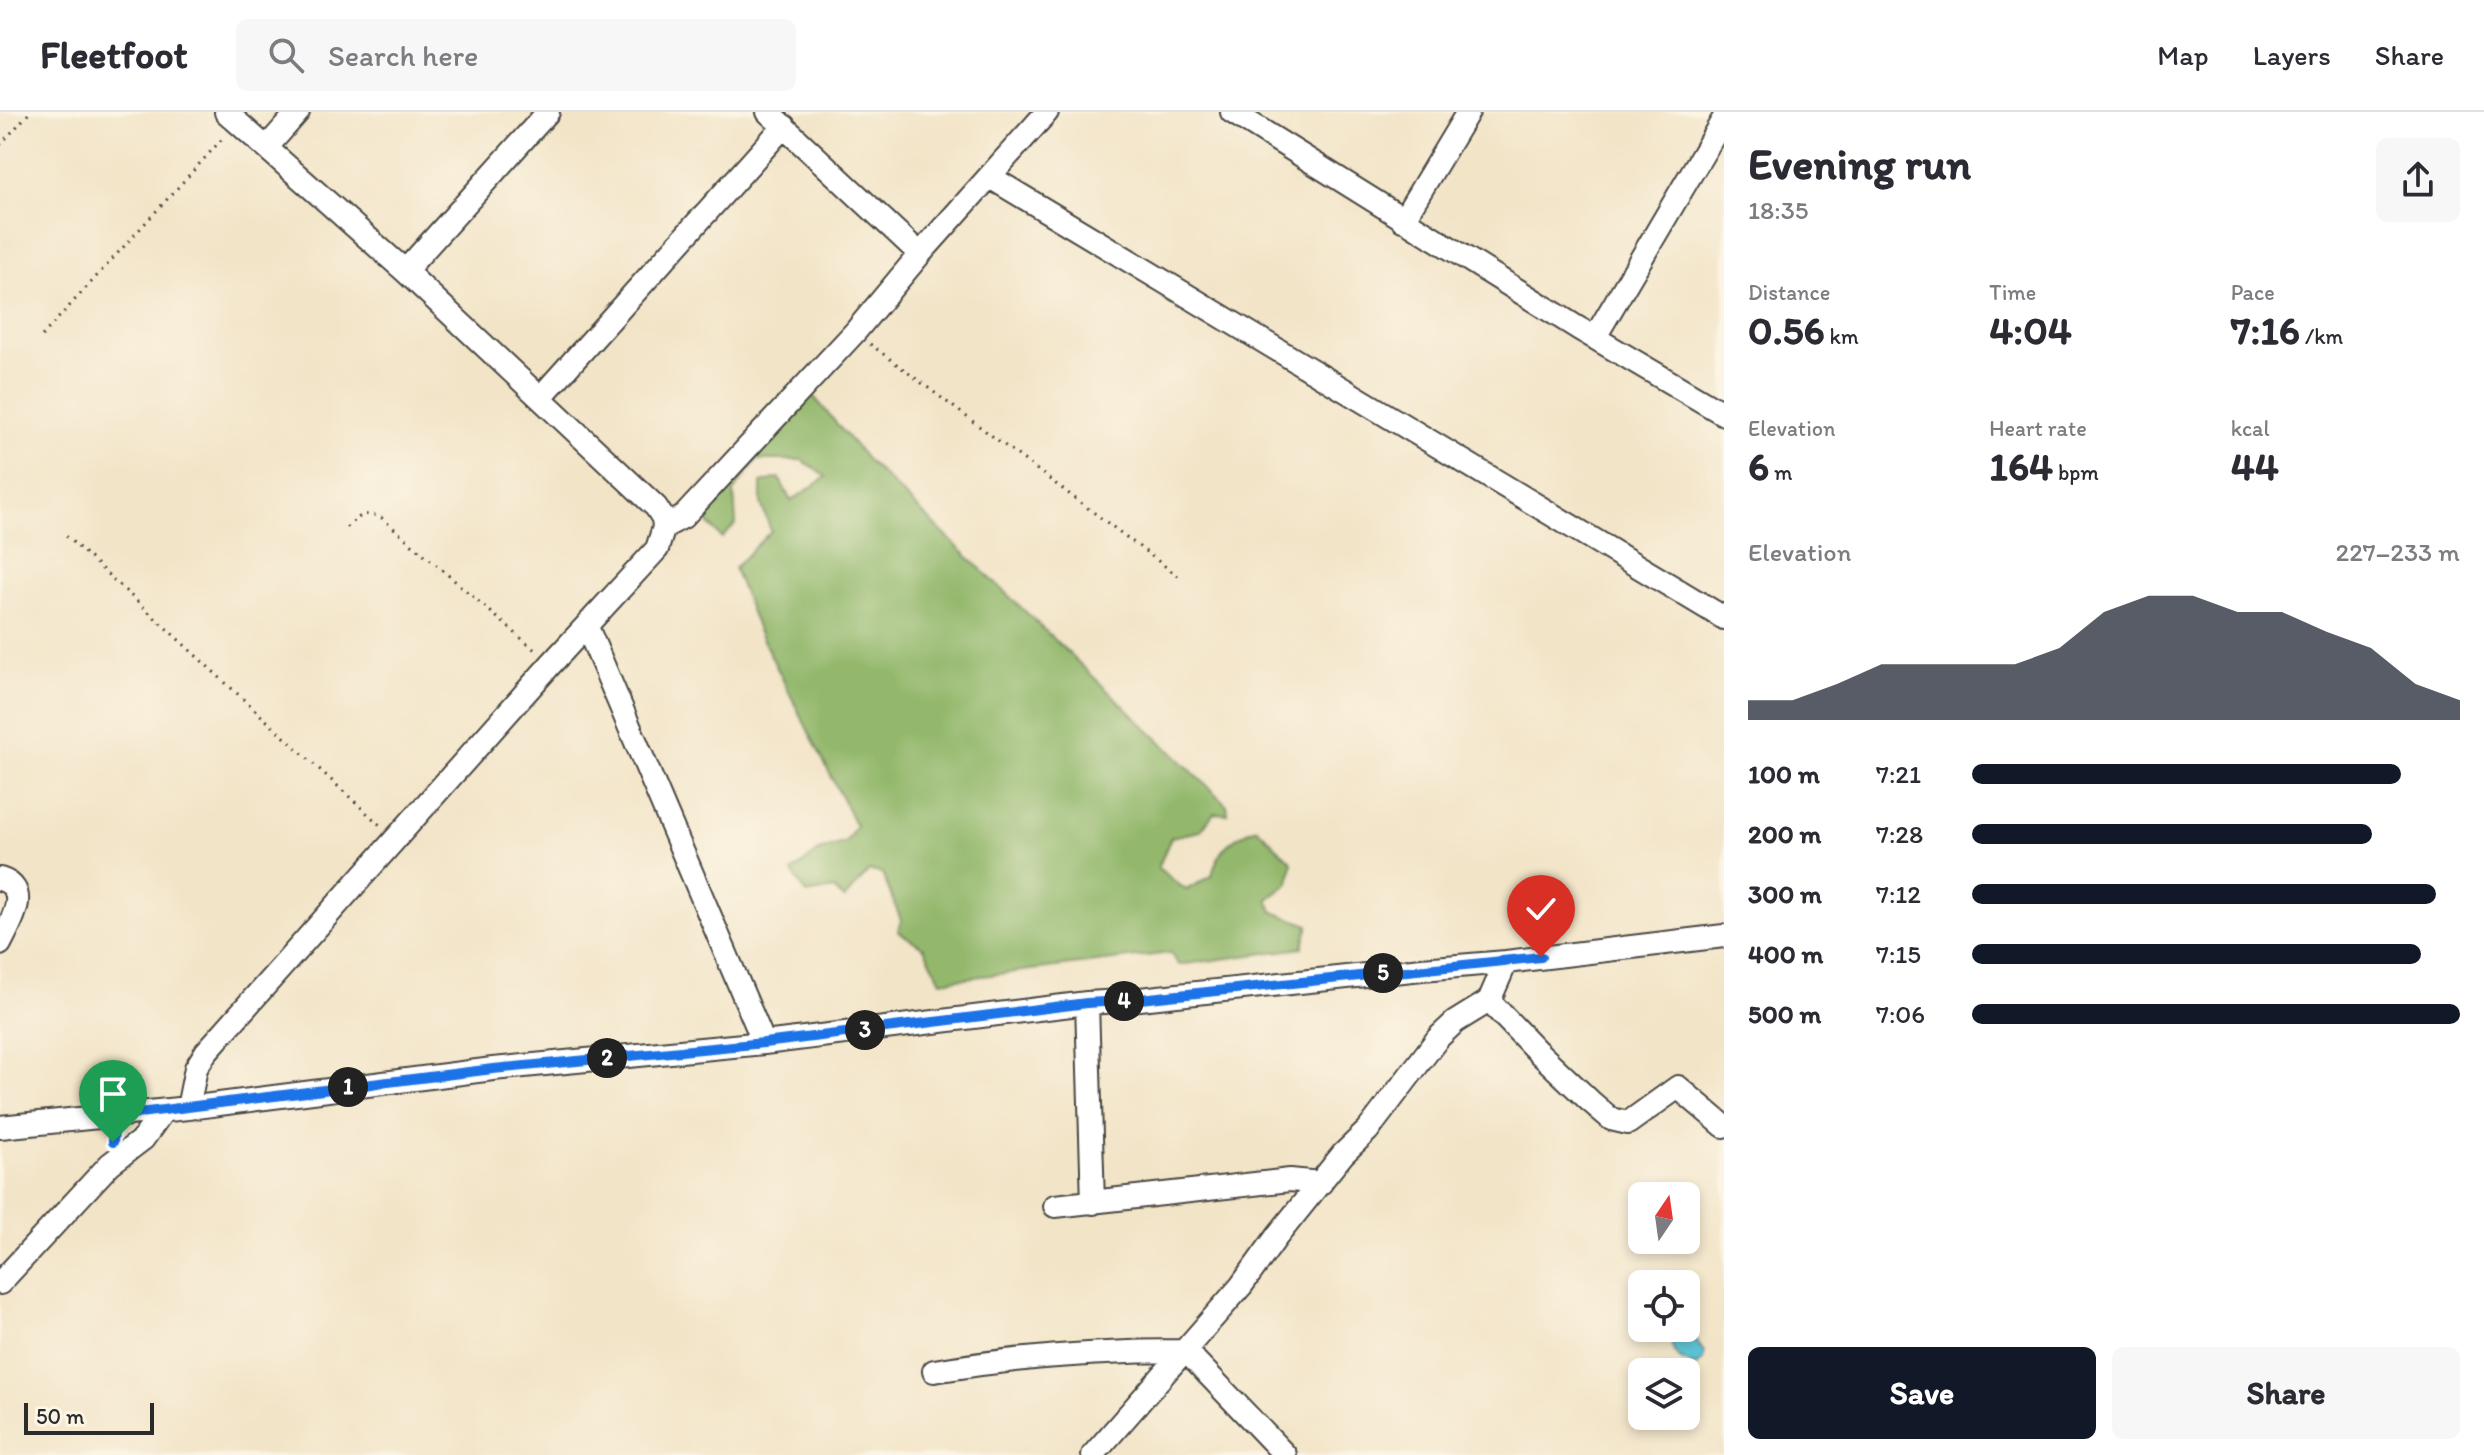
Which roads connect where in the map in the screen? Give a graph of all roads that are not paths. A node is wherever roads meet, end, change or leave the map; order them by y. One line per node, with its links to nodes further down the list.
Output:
1 (298, 112): 9 (street)
2 (548, 112): 13 (street)
3 (1047, 112): 10 (street)
4 (1232, 112): 11 (street)
5 (1468, 112): 11 (street)
6 (232, 117): 9 (street)
7 (1724, 118): 14 (street)
8 (776, 119): 12 (street); 15 (street)
9 (267, 147): 13 (street)
10 (990, 177): 12 (street); 18 (street)
11 (1403, 220): 14 (street)
12 (920, 254): 17 (street)
13 (405, 271): 15 (street)
14 (1595, 337): 16 (street)
15 (540, 398): 17 (street)
16 (1724, 414)
17 (664, 527): 19 (street)
18 (1724, 618)
19 (587, 627): 26 (street); 27 (street)
20 (0, 879): 22 (street)
21 (1724, 936): 23 (street)
22 (0, 944)
23 (1506, 962): 24 (street); 25 (street)
24 (1489, 1001): 30 (street); 33 (street)
25 (1087, 1003): 26 (street); 34 (street)
26 (764, 1043): 27 (street)
27 (188, 1108): 28 (street)
28 (163, 1111): 29 (street); 32 (street)
29 (115, 1116): 31 (street); 32 (street)
30 (1724, 1126)
31 (0, 1127)
32 (110, 1164): 36 (street)
33 (1321, 1183): 34 (street); 37 (street)
34 (1093, 1203): 35 (street)
35 (1055, 1206)
36 (0, 1283)
37 (1186, 1351): 38 (street); 39 (street); 40 (street)
38 (934, 1371)
39 (1093, 1455)
40 (1285, 1455)

